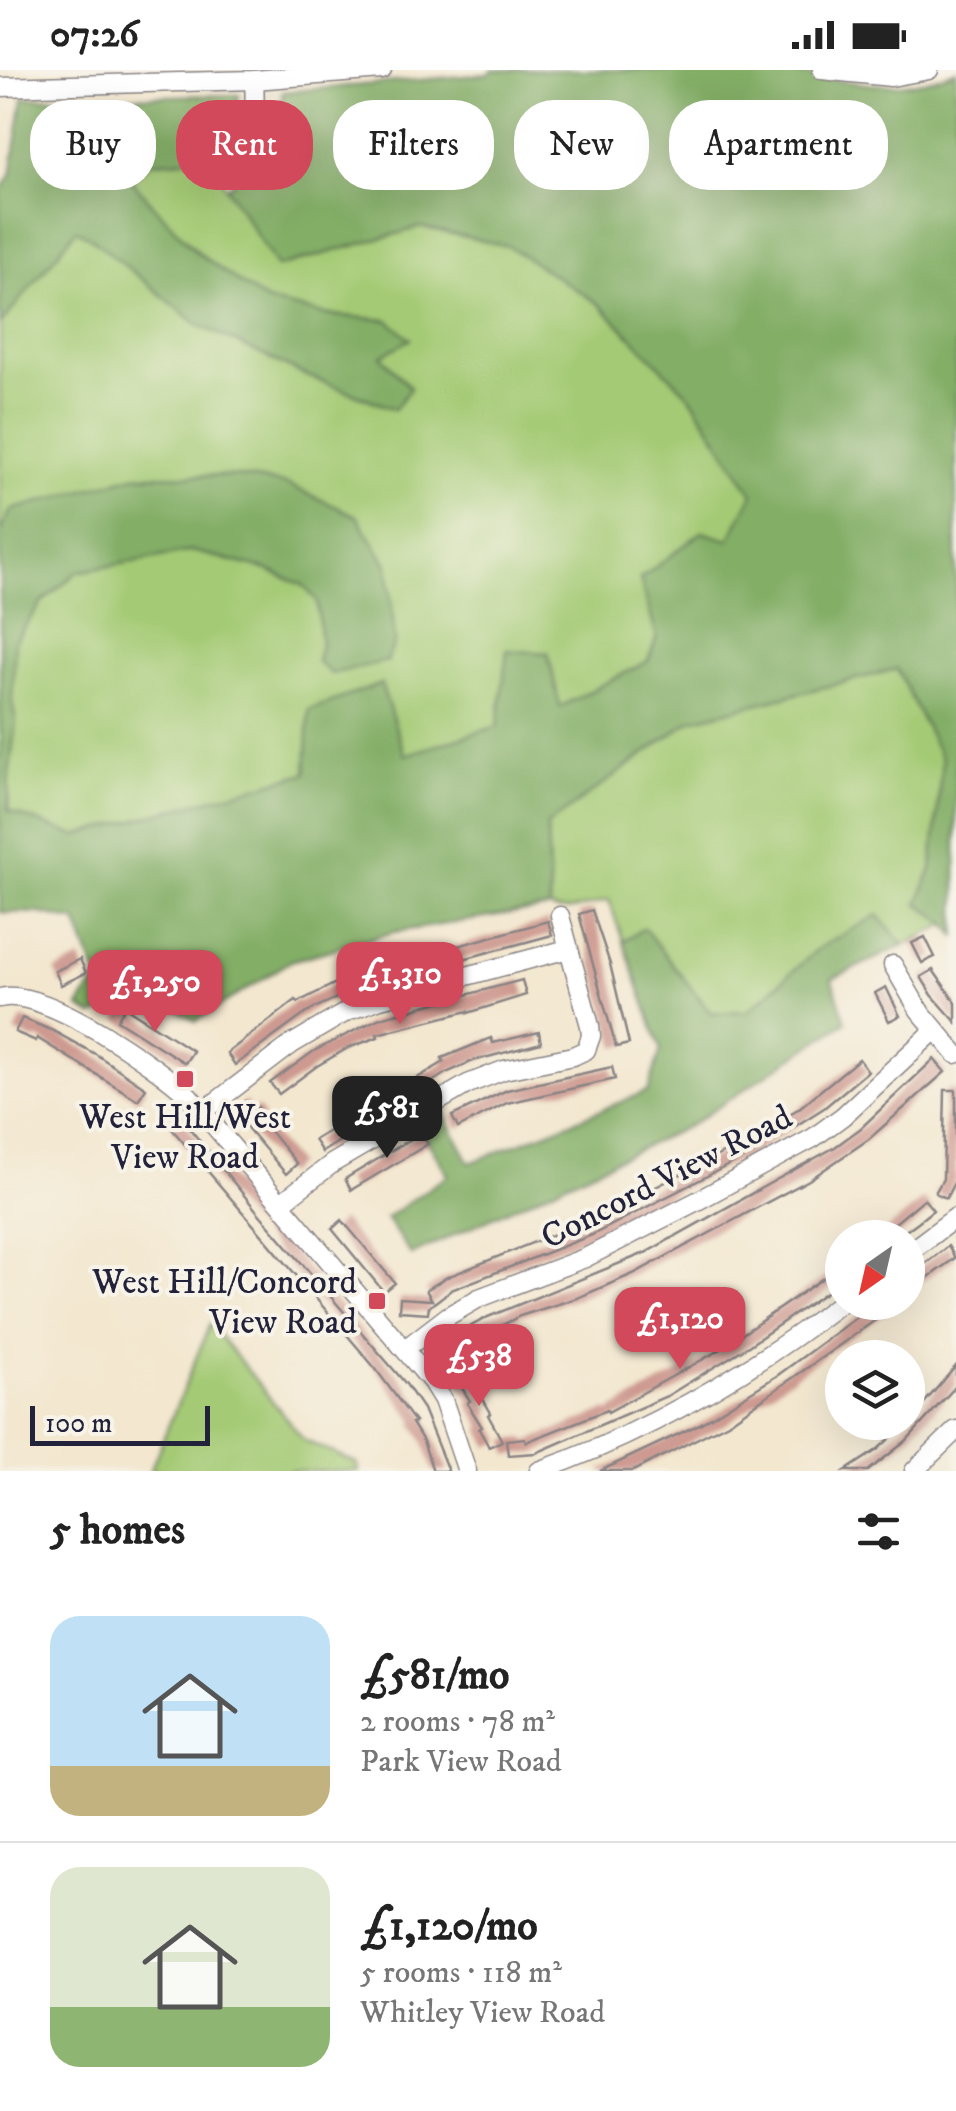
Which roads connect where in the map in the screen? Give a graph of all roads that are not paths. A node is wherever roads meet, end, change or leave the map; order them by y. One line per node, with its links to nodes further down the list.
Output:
1 (382, 70): 4 (street)
2 (824, 70): 3 (street)
3 (928, 70)
4 (254, 80): 5 (street); 6 (street)
5 (0, 87)
6 (253, 100)
7 (560, 916): 8 (street)
8 (568, 949): 13 (street); 14 (street)
9 (893, 965): 11 (street)
10 (0, 998): 13 (street)
11 (935, 1030): 12 (street); 18 (street, Concord View Road)
12 (956, 1054)
13 (204, 1111): 14 (street)
14 (281, 1203): 18 (street)
15 (956, 1217): 16 (street)
16 (925, 1240)
17 (825, 1315): 21 (street)
18 (406, 1350): 20 (street)
19 (956, 1430): 22 (street)
20 (467, 1471)
21 (539, 1471)
22 (914, 1471)

